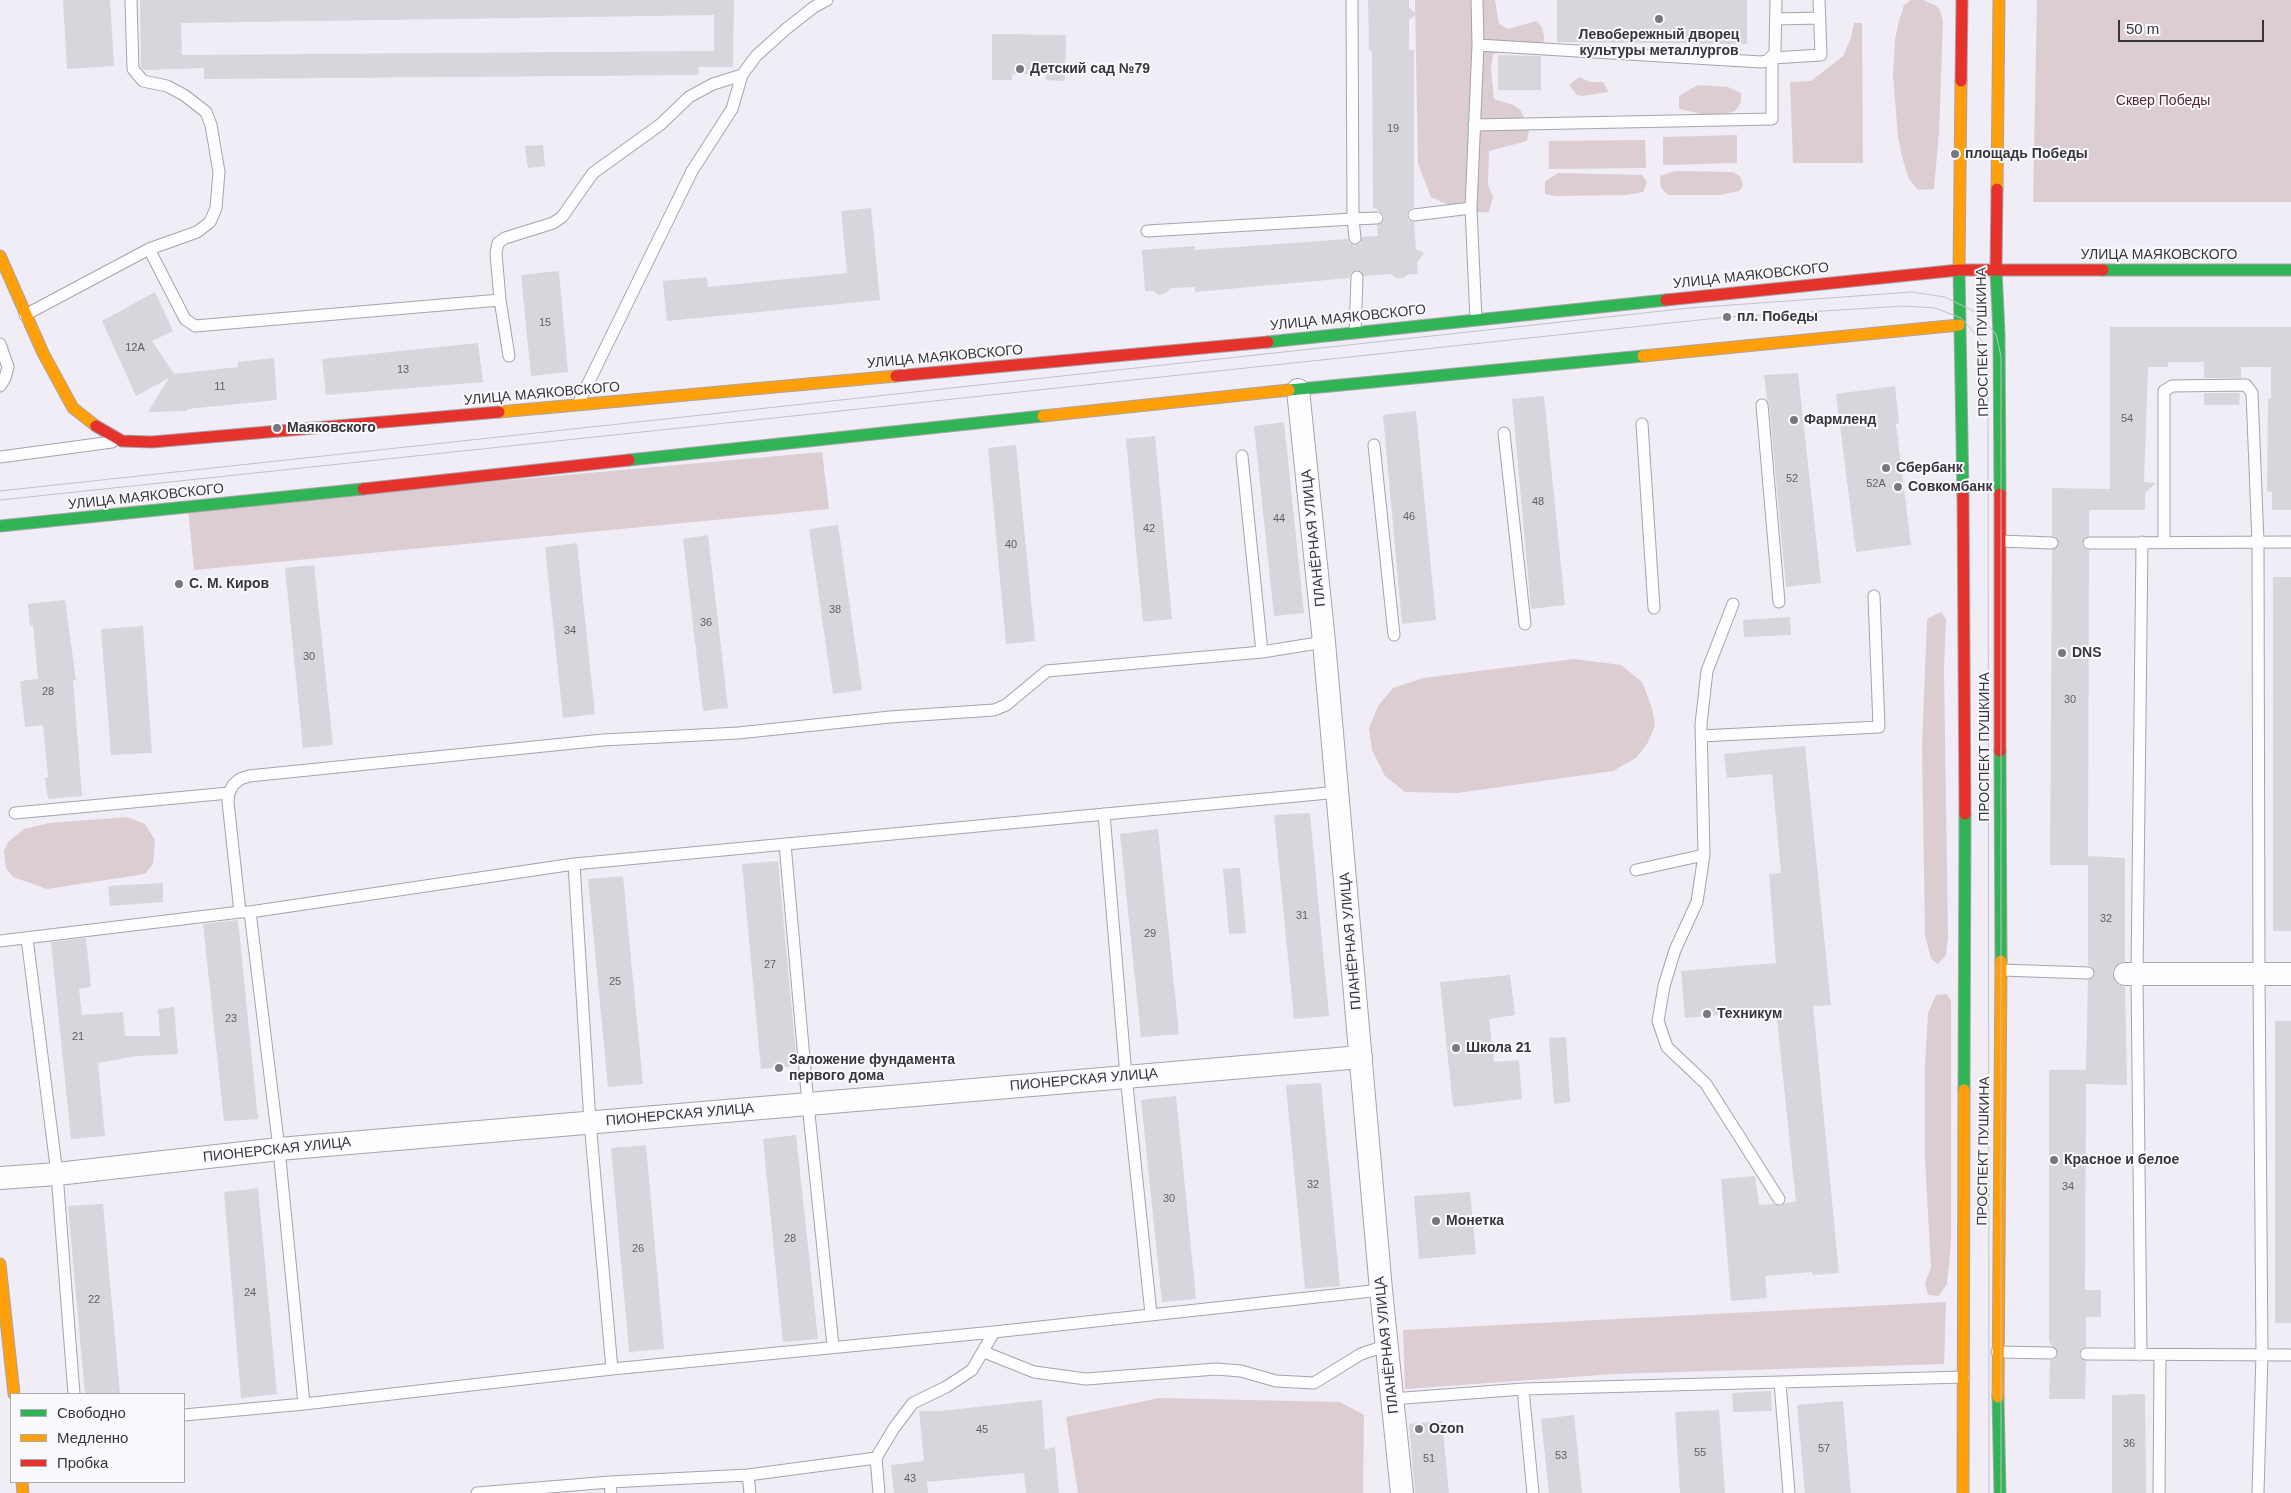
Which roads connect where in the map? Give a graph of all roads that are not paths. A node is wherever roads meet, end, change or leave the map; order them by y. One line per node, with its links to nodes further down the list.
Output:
1 (131, 0): 21 (lane)
2 (827, 0): 13 (lane)
3 (1352, 0): 18 (lane)
4 (1477, 0): 11 (lane)
5 (1776, 0): 10 (lane)
6 (1819, 0): 9 (lane)
7 (1962, 0): 23 (main road, ПРОСПЕКТ ПУШКИНА)
8 (1999, 0): 24 (main road, ПРОСПЕКТ ПУШКИНА)
9 (1820, 18): 10 (lane); 12 (lane)
10 (1776, 19): 12 (lane)
11 (1478, 45): 12 (lane); 14 (lane)
12 (1772, 58): 14 (lane)
13 (742, 75): 29 (lane); 40 (lane)
14 (1474, 126): 15 (lane)
15 (1471, 208): 16 (lane); 32 (lane)
16 (1414, 215)
17 (1377, 218): 18 (lane)
18 (1353, 219): 19 (lane); 20 (lane)
19 (1146, 231)
20 (1355, 238)
21 (150, 249): 29 (lane); 31 (lane)
22 (0, 256): 27 (main road, УЛИЦА МАЯКОВСКОГО)
23 (1959, 270): 24 (main road, УЛИЦА МАЯКОВСКОГО); 32 (main road, УЛИЦА МАЯКОВСКОГО); 33 (main road, ПРОСПЕКТ ПУШКИНА)
24 (1996, 270): 25 (main road, УЛИЦА МАЯКОВСКОГО); 28 (main road); 48 (main road, ПРОСПЕКТ ПУШКИНА)
25 (2291, 270)
26 (1357, 277): 34 (lane)
27 (5, 279): 31 (main road, УЛИЦА МАЯКОВСКОГО)
28 (1986, 286)
29 (500, 300): 36 (lane)
30 (1970, 309): 33 (main road)
31 (25, 315): 43 (main road, УЛИЦА МАЯКОВСКОГО)
32 (1476, 320): 34 (main road, УЛИЦА МАЯКОВСКОГО)
33 (1959, 325): 38 (main road, УЛИЦА МАЯКОВСКОГО); 103 (main road, ПРОСПЕКТ ПУШКИНА)
34 (1355, 333): 40 (main road, УЛИЦА МАЯКОВСКОГО)
35 (0, 344): 37 (lane)
36 (509, 356)
37 (0, 386)
38 (1298, 390): 47 (main road, УЛИЦА МАЯКОВСКОГО); 61 (street, ПЛАНЁРНАЯ УЛИЦА)
39 (1762, 405): 56 (lane)
40 (578, 406): 43 (main road, УЛИЦА МАЯКОВСКОГО)
41 (1642, 424): 58 (lane)
42 (1504, 433): 59 (lane)
43 (122, 441): 46 (lane)
44 (1374, 445): 60 (lane)
45 (1242, 456): 62 (lane)
46 (0, 457)
47 (0, 526)
48 (2000, 541): 53 (lane); 75 (main road, ПРОСПЕКТ ПУШКИНА)
49 (2142, 542): 50 (lane); 54 (lane); 77 (lane)
50 (2164, 542): 51 (lane); 51 (lane)
51 (2258, 542): 52 (lane); 78 (lane)
52 (2291, 542)
53 (2052, 543)
54 (2089, 543)
55 (1874, 596): 63 (lane)
56 (1779, 602)
57 (1733, 604): 63 (lane)
58 (1654, 608)
59 (1525, 624)
60 (1394, 634)
61 (1324, 642): 62 (lane); 64 (street, ПЛАНЁРНАЯ УЛИЦА)
62 (1262, 652): 65 (lane)
63 (1701, 736): 69 (lane)
64 (1339, 792): 67 (lane); 80 (street, ПЛАНЁРНАЯ УЛИЦА)
65 (229, 793): 66 (lane); 72 (lane)
66 (15, 813)
67 (1104, 814): 68 (lane); 81 (lane)
68 (785, 844): 70 (lane); 82 (lane)
69 (1704, 855): 71 (lane); 87 (lane)
70 (574, 864): 72 (lane); 83 (lane)
71 (1636, 870)
72 (245, 912): 73 (lane); 84 (lane)
73 (27, 938): 74 (lane); 85 (lane)
74 (0, 941)
75 (2001, 970): 76 (lane); 95 (main road, ПРОСПЕКТ ПУШКИНА)
76 (2088, 973)
77 (2131, 974): 78 (street); 98 (lane)
78 (2259, 974): 79 (street); 100 (lane)
79 (2291, 974)
80 (1361, 1057): 81 (street, ПИОНЕРСКАЯ УЛИЦА); 89 (street, ПЛАНЁРНАЯ УЛИЦА)
81 (1126, 1076): 82 (street, ПИОНЕРСКАЯ УЛИЦА); 90 (lane)
82 (808, 1104): 83 (street, ПИОНЕРСКАЯ УЛИЦА); 93 (lane)
83 (590, 1122): 84 (street, ПИОНЕРСКАЯ УЛИЦА); 102 (lane)
84 (279, 1149): 85 (street, ПИОНЕРСКАЯ УЛИЦА); 109 (lane)
85 (57, 1174): 86 (street, ПИОНЕРСКАЯ УЛИЦА); 107 (lane)
86 (0, 1178)
87 (1779, 1199)
88 (0, 1264): 106 (main road)
89 (1382, 1290): 90 (lane); 92 (street, ПЛАНЁРНАЯ УЛИЦА)
90 (1151, 1314): 91 (lane)
91 (994, 1332): 93 (lane); 94 (lane)
92 (1388, 1345): 94 (lane); 108 (street, ПЛАНЁРНАЯ УЛИЦА)
93 (833, 1346): 102 (lane)
94 (984, 1352): 111 (lane)
95 (1997, 1352): 96 (lane); 122 (main road, ПРОСПЕКТ ПУШКИНА)
96 (2051, 1353)
97 (2086, 1354): 98 (lane)
98 (2141, 1355): 99 (lane)
99 (2160, 1355): 100 (lane); 123 (lane)
100 (2262, 1355): 101 (lane); 124 (lane)
101 (2291, 1355)
102 (612, 1369): 109 (lane)
103 (1964, 1377): 104 (lane); 121 (main road, ПРОСПЕКТ ПУШКИНА)
104 (1780, 1383): 105 (lane); 120 (lane)
105 (1523, 1389): 108 (lane); 119 (lane)
106 (14, 1393)
107 (74, 1393)
108 (1392, 1399): 118 (street, ПЛАНЁРНАЯ УЛИЦА)
109 (304, 1404): 110 (lane)
110 (185, 1415)
111 (876, 1458): 112 (lane); 117 (lane)
112 (748, 1475): 113 (lane); 116 (lane)
113 (611, 1488): 115 (lane)
114 (472, 1493): 115 (lane)
115 (477, 1493)
116 (750, 1493)
117 (879, 1493)
118 (1402, 1493)
119 (1533, 1493)
120 (1788, 1493)
121 (1963, 1493)
122 (2000, 1493)
123 (2159, 1493)
124 (2258, 1493)

